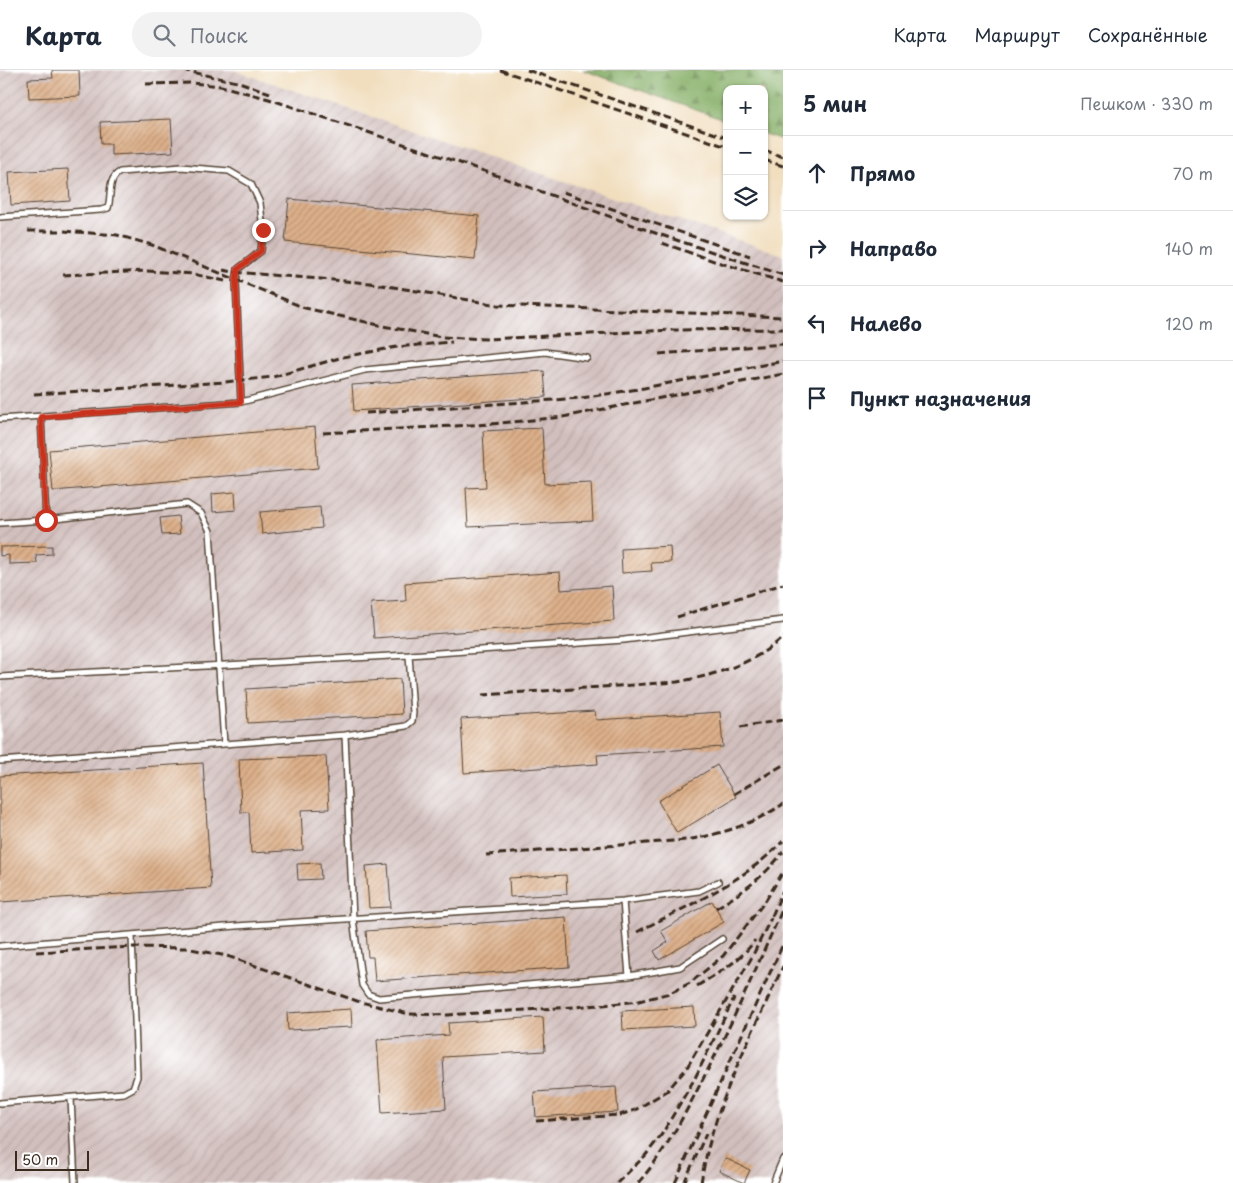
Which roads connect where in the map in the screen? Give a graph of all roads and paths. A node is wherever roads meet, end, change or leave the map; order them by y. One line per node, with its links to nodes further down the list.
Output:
1 (0, 217): 3 (lane)
2 (587, 358): 3 (lane)
3 (241, 402): 4 (lane)
4 (41, 417): 5 (lane); 6 (lane)
5 (0, 419)
6 (46, 520): 7 (lane); 10 (lane)
7 (0, 523)
8 (783, 620): 9 (lane)
9 (409, 655): 10 (lane); 12 (lane)
10 (219, 666): 11 (lane); 13 (lane)
11 (0, 677)
12 (345, 735): 13 (lane); 17 (lane)
13 (224, 744): 14 (lane)
14 (0, 760)
15 (718, 882): 16 (lane)
16 (623, 901): 17 (lane); 21 (lane)
17 (353, 919): 18 (lane); 21 (lane)
18 (132, 935): 20 (lane); 22 (lane)
19 (722, 939): 21 (lane)
20 (0, 946)
21 (628, 976)
22 (70, 1098): 23 (lane); 25 (lane)
23 (0, 1103)
24 (783, 1159): 26 (lane)
25 (75, 1183)
26 (772, 1183)

